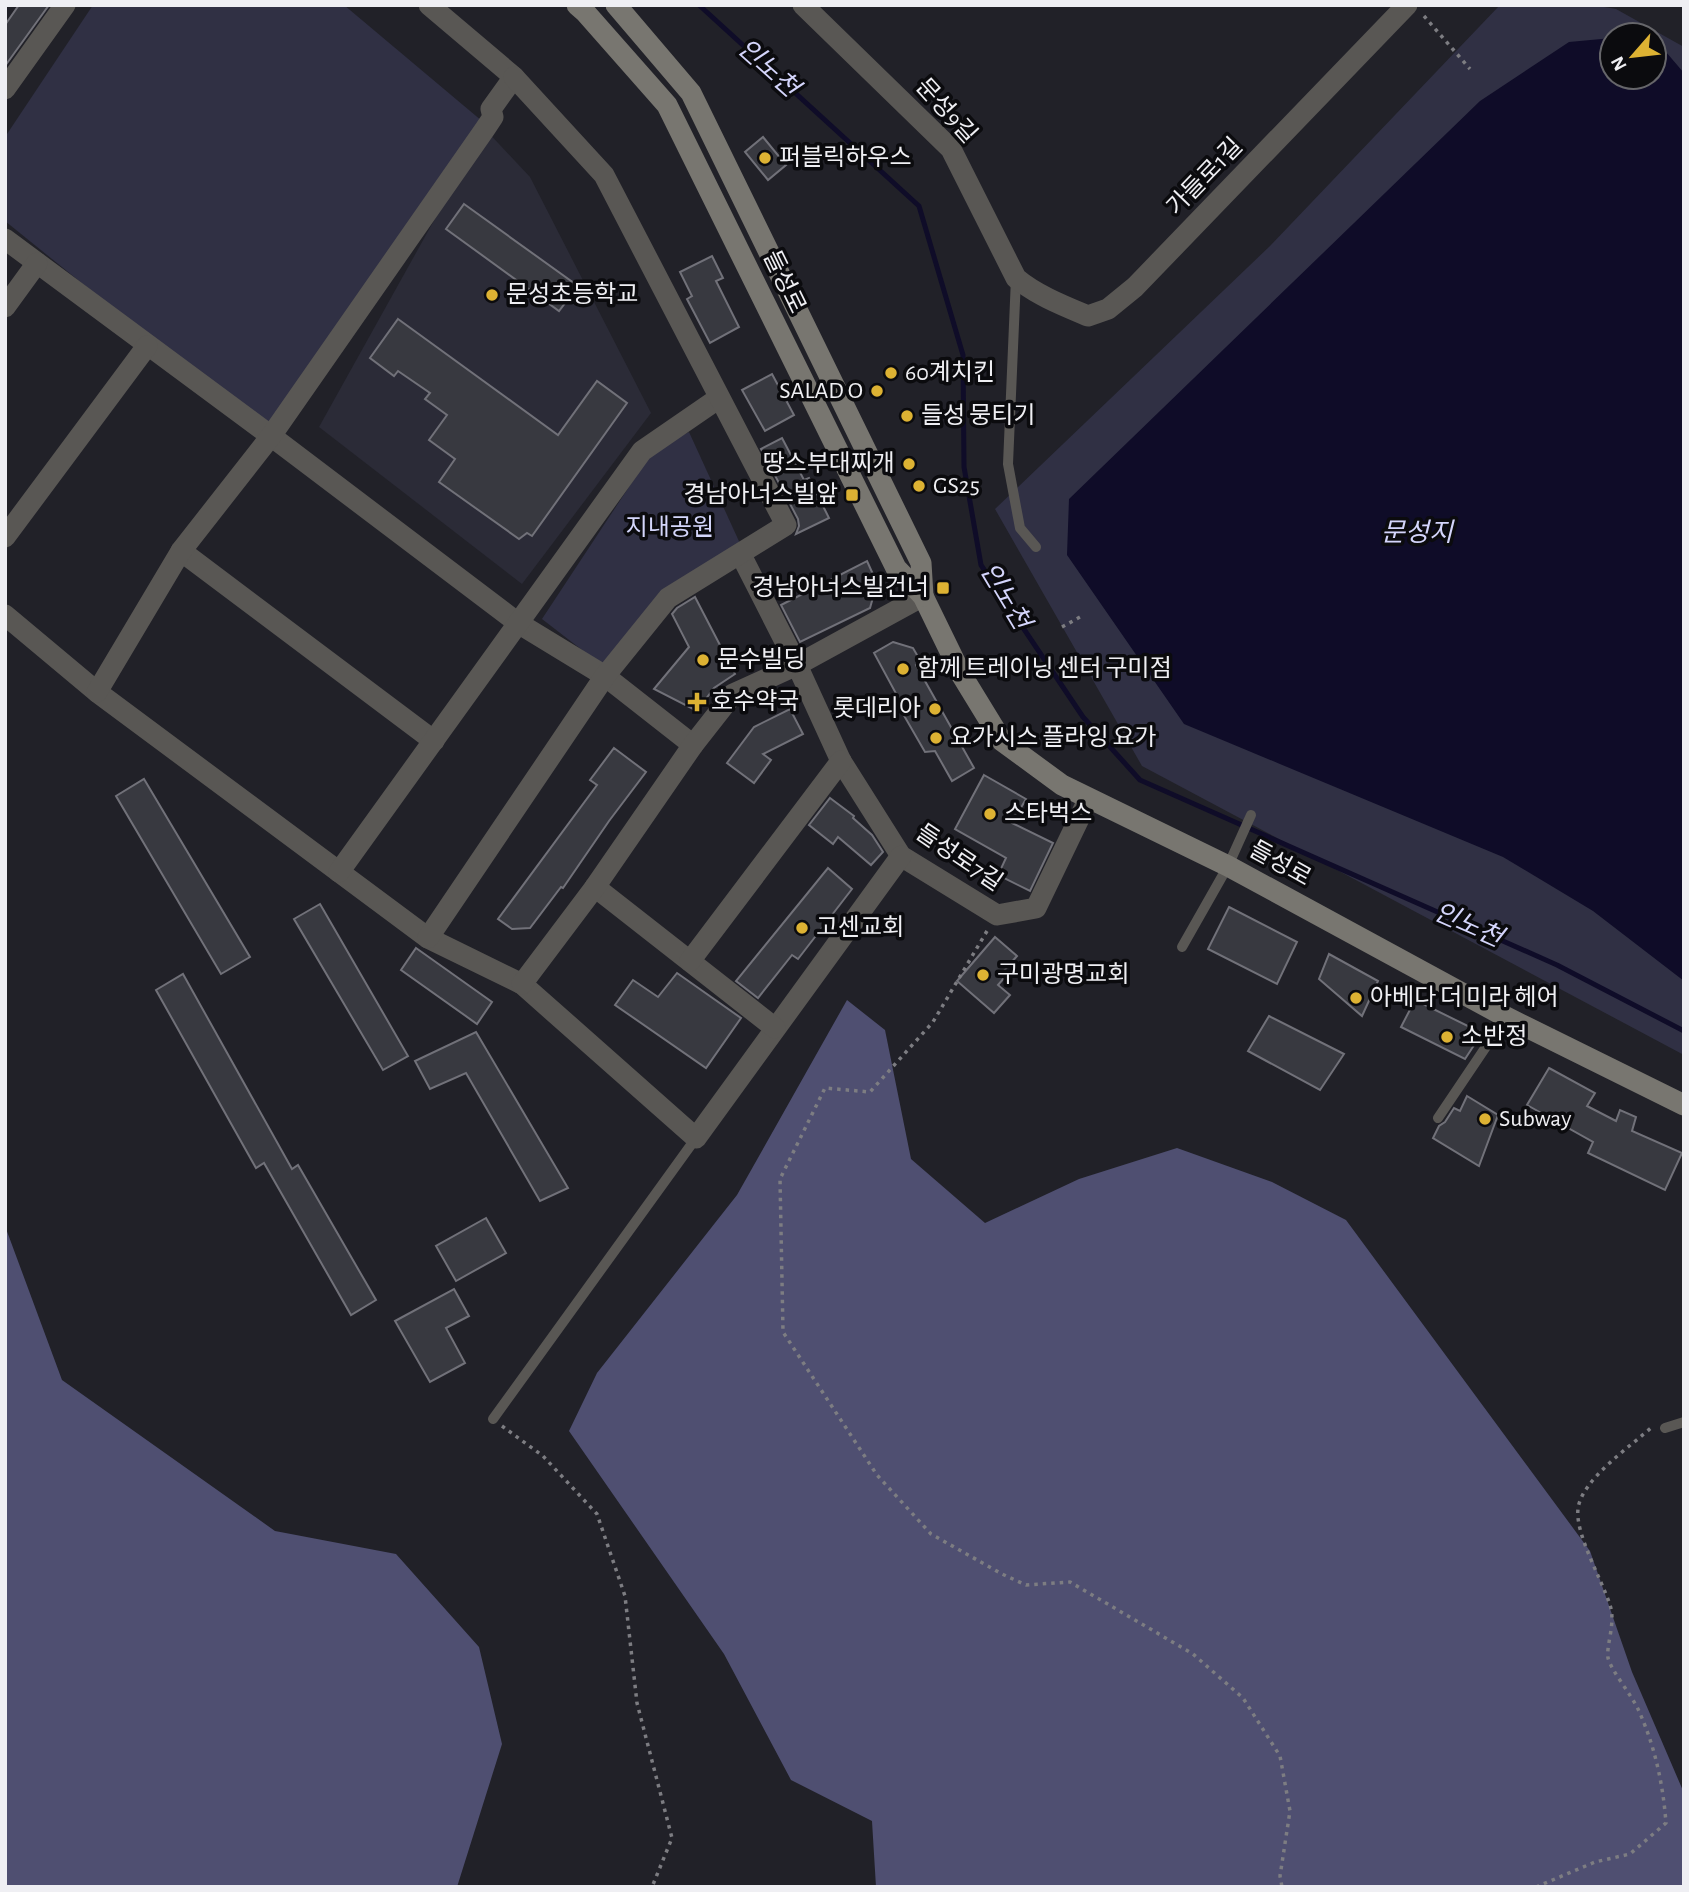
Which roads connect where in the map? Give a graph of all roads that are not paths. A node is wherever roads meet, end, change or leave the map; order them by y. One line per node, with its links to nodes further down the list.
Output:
1 (65, 5): 8 (street)
2 (429, 5): 7 (street)
3 (616, 5): 20 (street, 들성로)
4 (803, 5): 11 (street, 문성9길)
5 (584, 7): 20 (street, 들성로)
6 (1415, 10): 11 (street, 가들로1길)
7 (514, 77): 14 (street); 15 (street)
8 (5, 89)
9 (5, 239): 10 (street)
10 (37, 264): 12 (street); 13 (street)
11 (1016, 278): 17 (lane)
12 (5, 306)
13 (147, 346): 15 (street); 16 (street)
14 (719, 398): 19 (street); 22 (street)
15 (271, 436): 18 (street); 22 (street)
16 (5, 537)
17 (1036, 547)
18 (180, 551): 25 (street); 26 (street)
19 (741, 555): 23 (street, 들성로7길); 24 (street)
20 (923, 596): 23 (street); 29 (street, 들성로)
21 (5, 615): 25 (street)
22 (518, 623): 24 (street); 26 (street)
23 (797, 665): 27 (street); 28 (street, 들성로7길)
24 (605, 676): 27 (street); 35 (street)
25 (97, 692): 33 (street)
26 (434, 741): 33 (street)
27 (693, 746): 34 (street)
28 (841, 761): 31 (street, 들성로7길); 37 (street)
29 (1088, 800): 31 (street, 들성로7길); 32 (street, 들성로)
30 (1251, 815): 32 (lane)
31 (901, 856): 40 (street)
32 (1228, 866): 36 (lane); 39 (street, 들성로)
33 (340, 872): 35 (street)
34 (595, 887): 37 (street); 38 (street)
35 (428, 938): 38 (street)
36 (1182, 947)
37 (690, 961): 40 (street)
38 (522, 984): 43 (street)
39 (1506, 1017): 41 (street, 들성로); 42 (lane)
40 (775, 1028): 43 (street)
41 (1684, 1105)
42 (1438, 1118)
43 (696, 1138): 44 (lane)
44 (493, 1419)
45 (1684, 1422): 46 (lane)
46 (1665, 1428)

